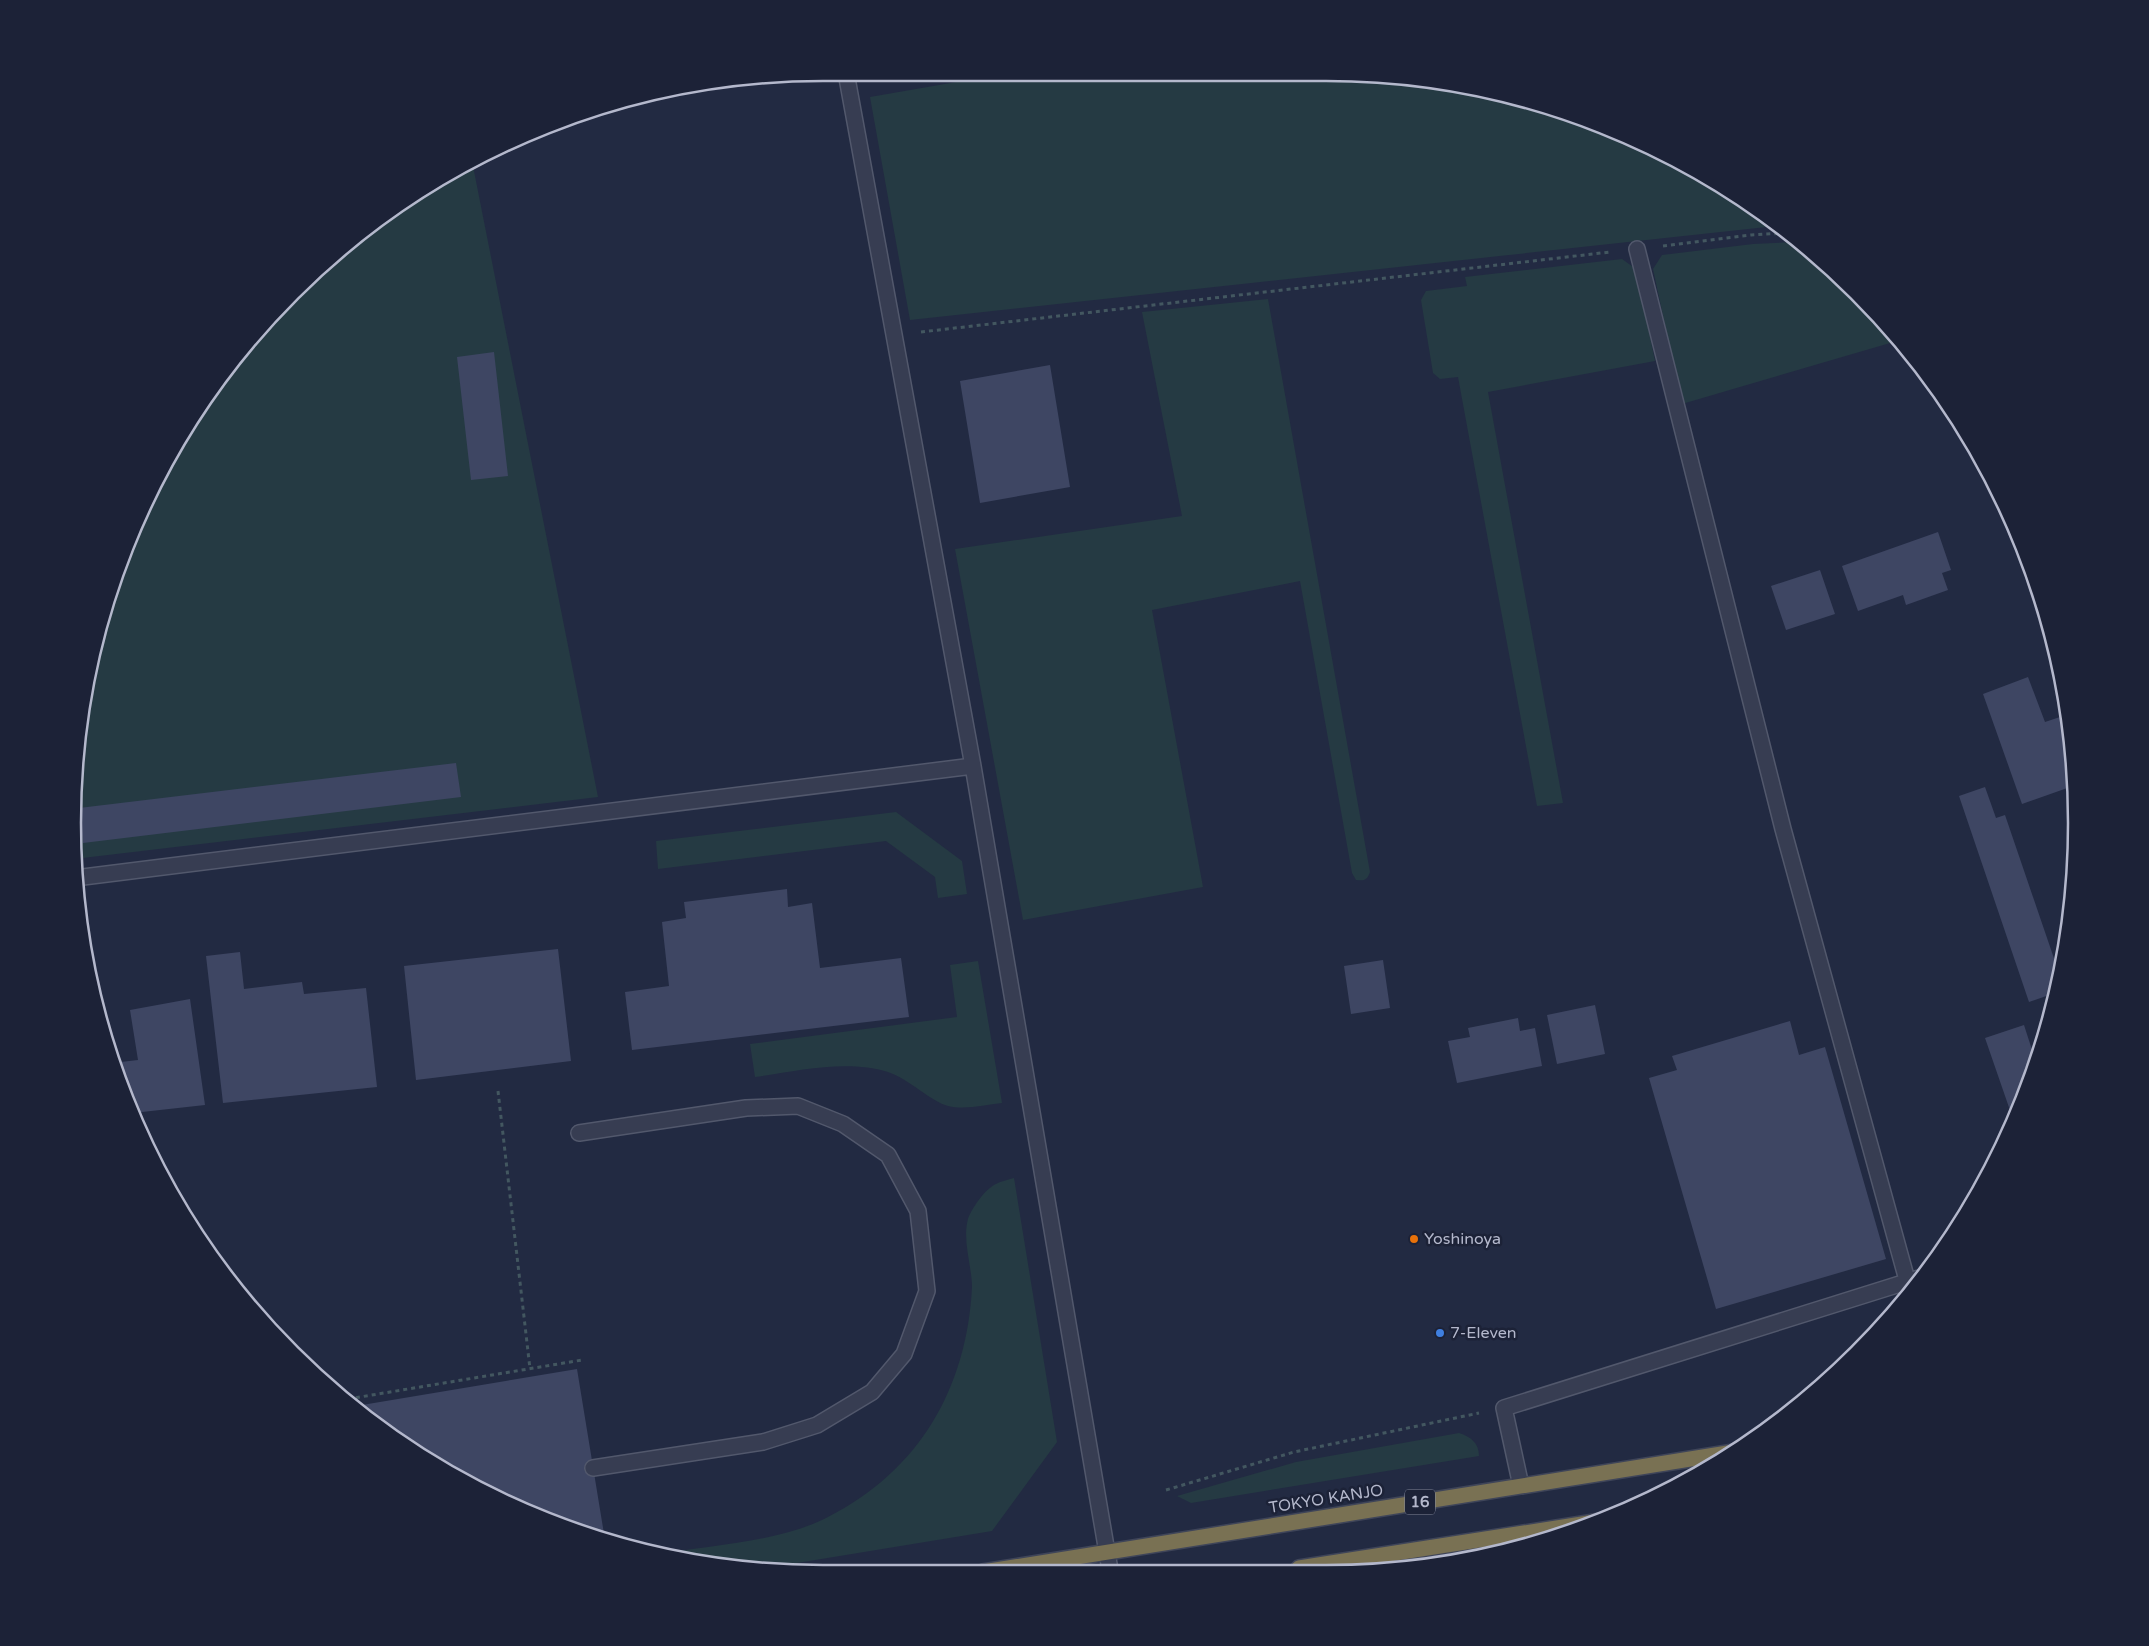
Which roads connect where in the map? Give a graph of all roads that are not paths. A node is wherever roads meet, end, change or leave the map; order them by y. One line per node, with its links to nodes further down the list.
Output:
1 (848, 81): 3 (street)
2 (1637, 249): 6 (street)
3 (973, 766): 4 (street); 12 (street)
4 (84, 877)
5 (579, 1133): 9 (street)
6 (1912, 1277)
7 (1910, 1280): 10 (street)
8 (1713, 1455): 10 (highway, TOKYO KANJO / 16)
9 (593, 1468)
10 (1521, 1486): 12 (highway, TOKYO KANJO / 16)
11 (1552, 1529): 15 (highway)
12 (1107, 1551): 13 (highway, TOKYO KANJO / 16); 14 (street)
13 (1024, 1565)
14 (1109, 1565)
15 (1319, 1565)

